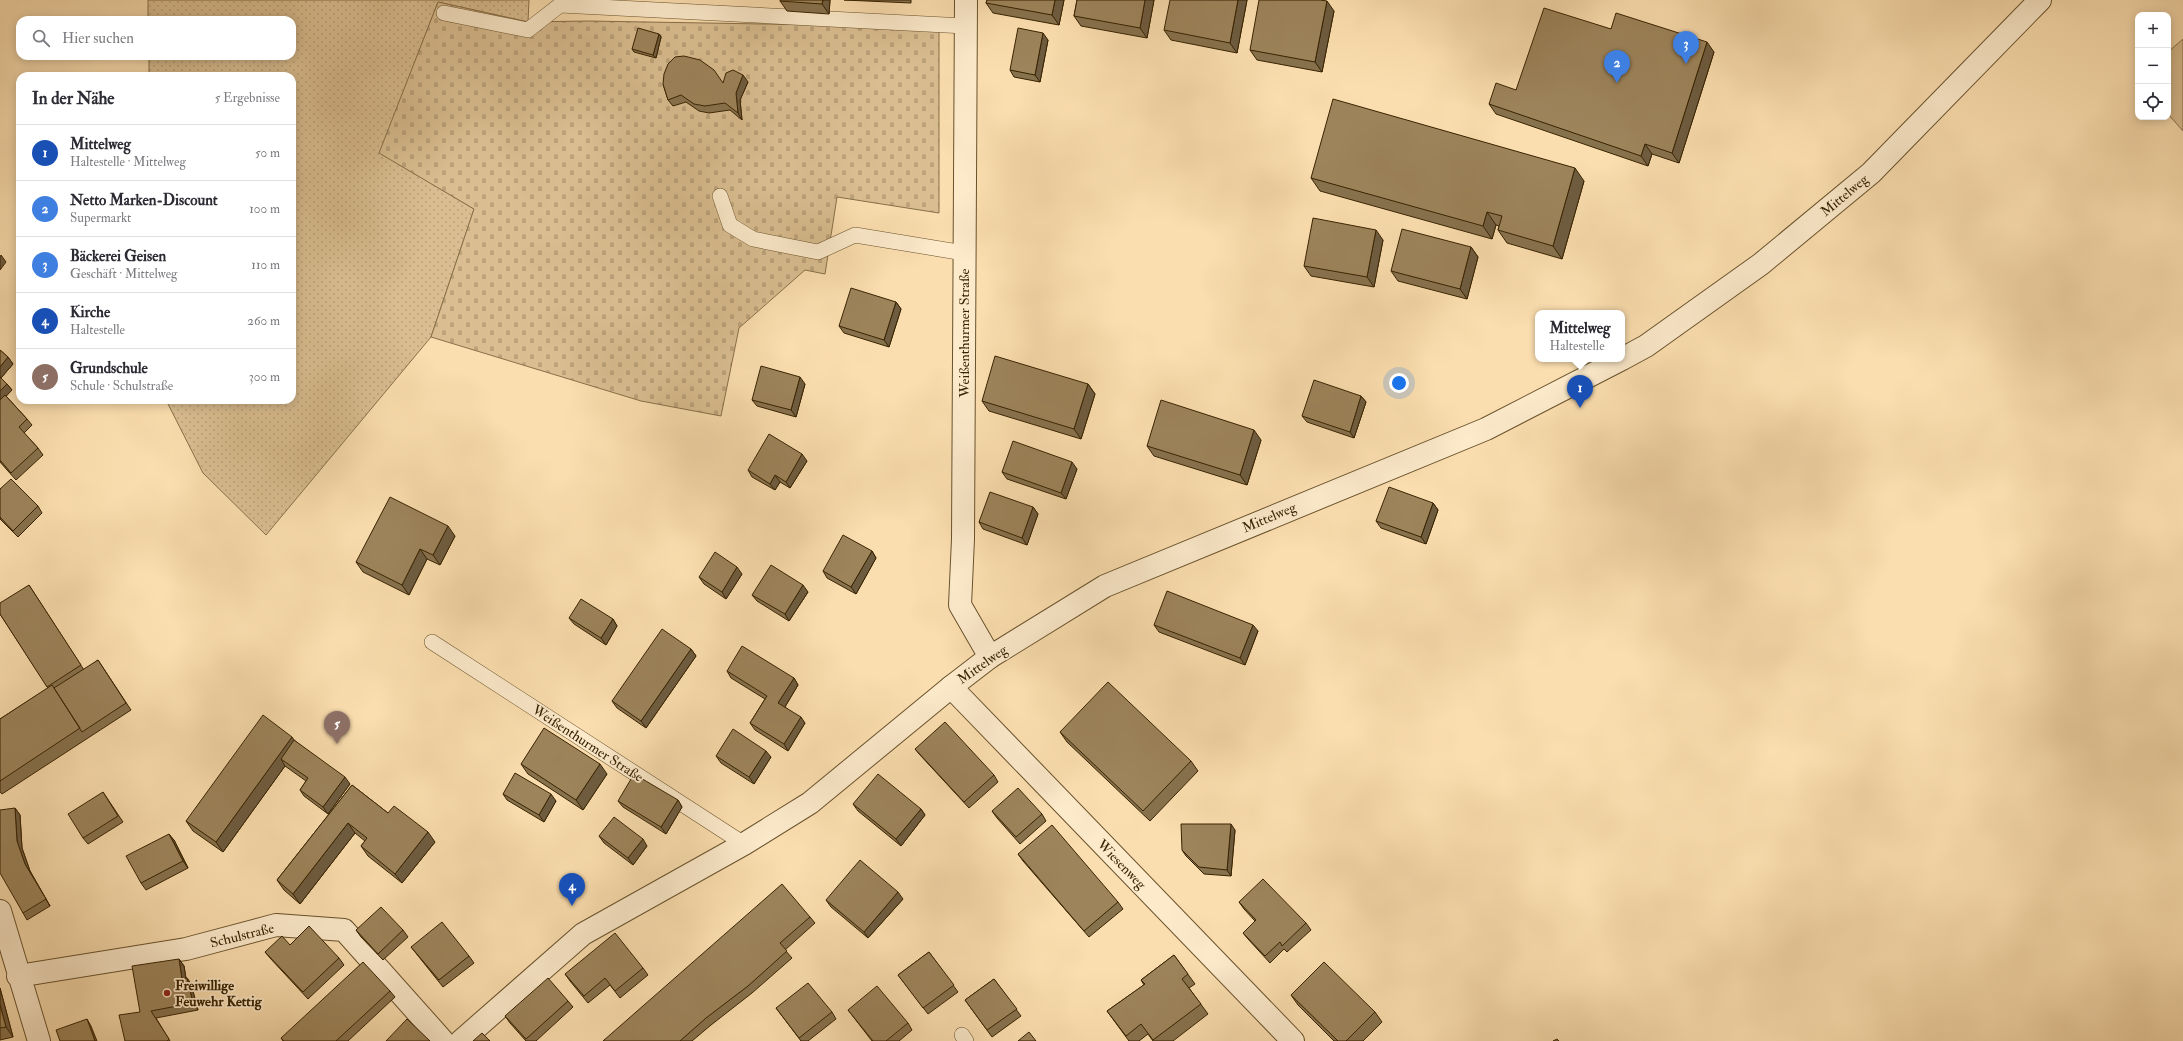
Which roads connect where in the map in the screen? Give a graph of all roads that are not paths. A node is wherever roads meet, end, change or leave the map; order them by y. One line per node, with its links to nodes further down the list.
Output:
1 (966, 0): 4 (street, Weißenthurmer Straße)
2 (2040, 0): 7 (street, Mittelweg)
3 (444, 13): 4 (lane)
4 (965, 26): 6 (street, Weißenthurmer Straße)
5 (720, 196): 6 (lane)
6 (964, 253): 10 (street, Weißenthurmer Straße)
7 (1625, 357)
8 (1616, 362): 10 (street, Mittelweg)
9 (432, 642): 12 (lane, Weißenthurmer Straße)
10 (990, 658): 11 (street, Mittelweg)
11 (951, 686): 12 (street); 18 (street, Wiesenweg)
12 (744, 844): 17 (street)
13 (0, 911): 14 (street)
14 (18, 976): 15 (street); 16 (street, Schulstraße)
15 (39, 1041)
16 (443, 1041)
17 (461, 1041)
18 (1293, 1041)

